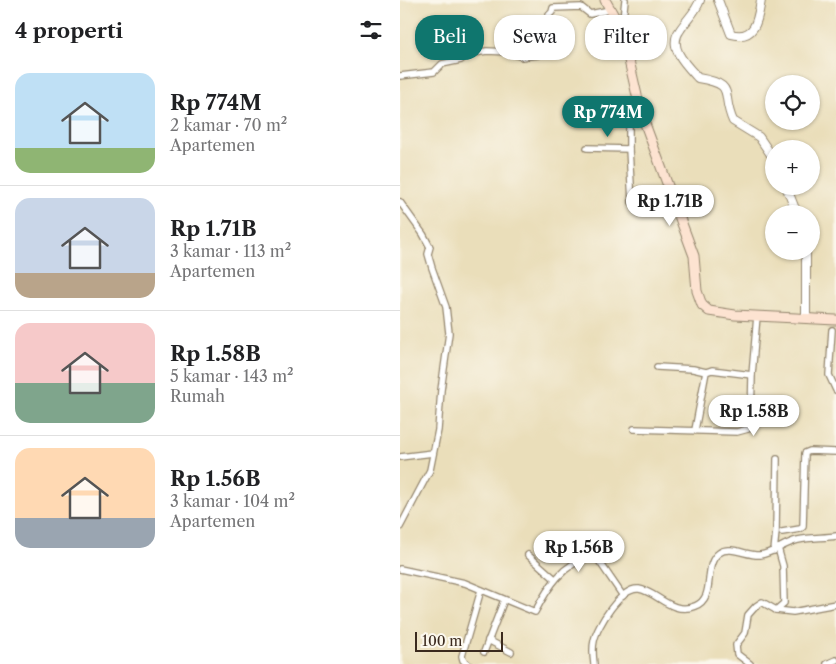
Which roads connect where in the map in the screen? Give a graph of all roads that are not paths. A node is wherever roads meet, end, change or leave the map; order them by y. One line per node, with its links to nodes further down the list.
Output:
1 (605, 0): 6 (main road)
2 (625, 0): 8 (street)
3 (700, 0): 12 (street)
4 (718, 0): 5 (street)
5 (761, 0)
6 (610, 10): 7 (main road); 10 (street)
7 (613, 15)
8 (624, 15)
9 (629, 60): 11 (main road)
10 (400, 76)
11 (641, 113): 14 (street); 15 (main road)
12 (765, 145)
13 (587, 148): 14 (street)
14 (628, 149): 15 (street)
15 (673, 201): 18 (main road)
16 (400, 202): 29 (street)
17 (806, 260): 19 (street)
18 (757, 316): 19 (main road); 24 (street)
19 (806, 318): 20 (main road)
20 (836, 320)
21 (832, 330): 25 (street)
22 (657, 367): 23 (street)
23 (706, 372): 24 (street); 27 (street)
24 (752, 375): 27 (street)
25 (836, 390)
26 (634, 429): 27 (street)
27 (695, 430)
28 (836, 452): 33 (street)
29 (433, 454): 30 (street); 32 (street)
30 (400, 457)
31 (777, 459): 35 (street)
32 (400, 527)
33 (782, 532)
34 (836, 536): 35 (street)
35 (776, 550): 40 (street); 43 (street)
36 (528, 555): 38 (street)
37 (400, 569): 39 (street)
38 (555, 579): 40 (street); 41 (street)
39 (481, 590): 41 (street); 47 (street)
40 (624, 596): 48 (street)
41 (504, 600): 44 (street)
42 (836, 604): 43 (street)
43 (776, 610): 49 (street)
44 (488, 640): 45 (street); 46 (street)
45 (484, 652)
46 (511, 652)
47 (468, 664)
48 (594, 664)
49 (750, 664)

